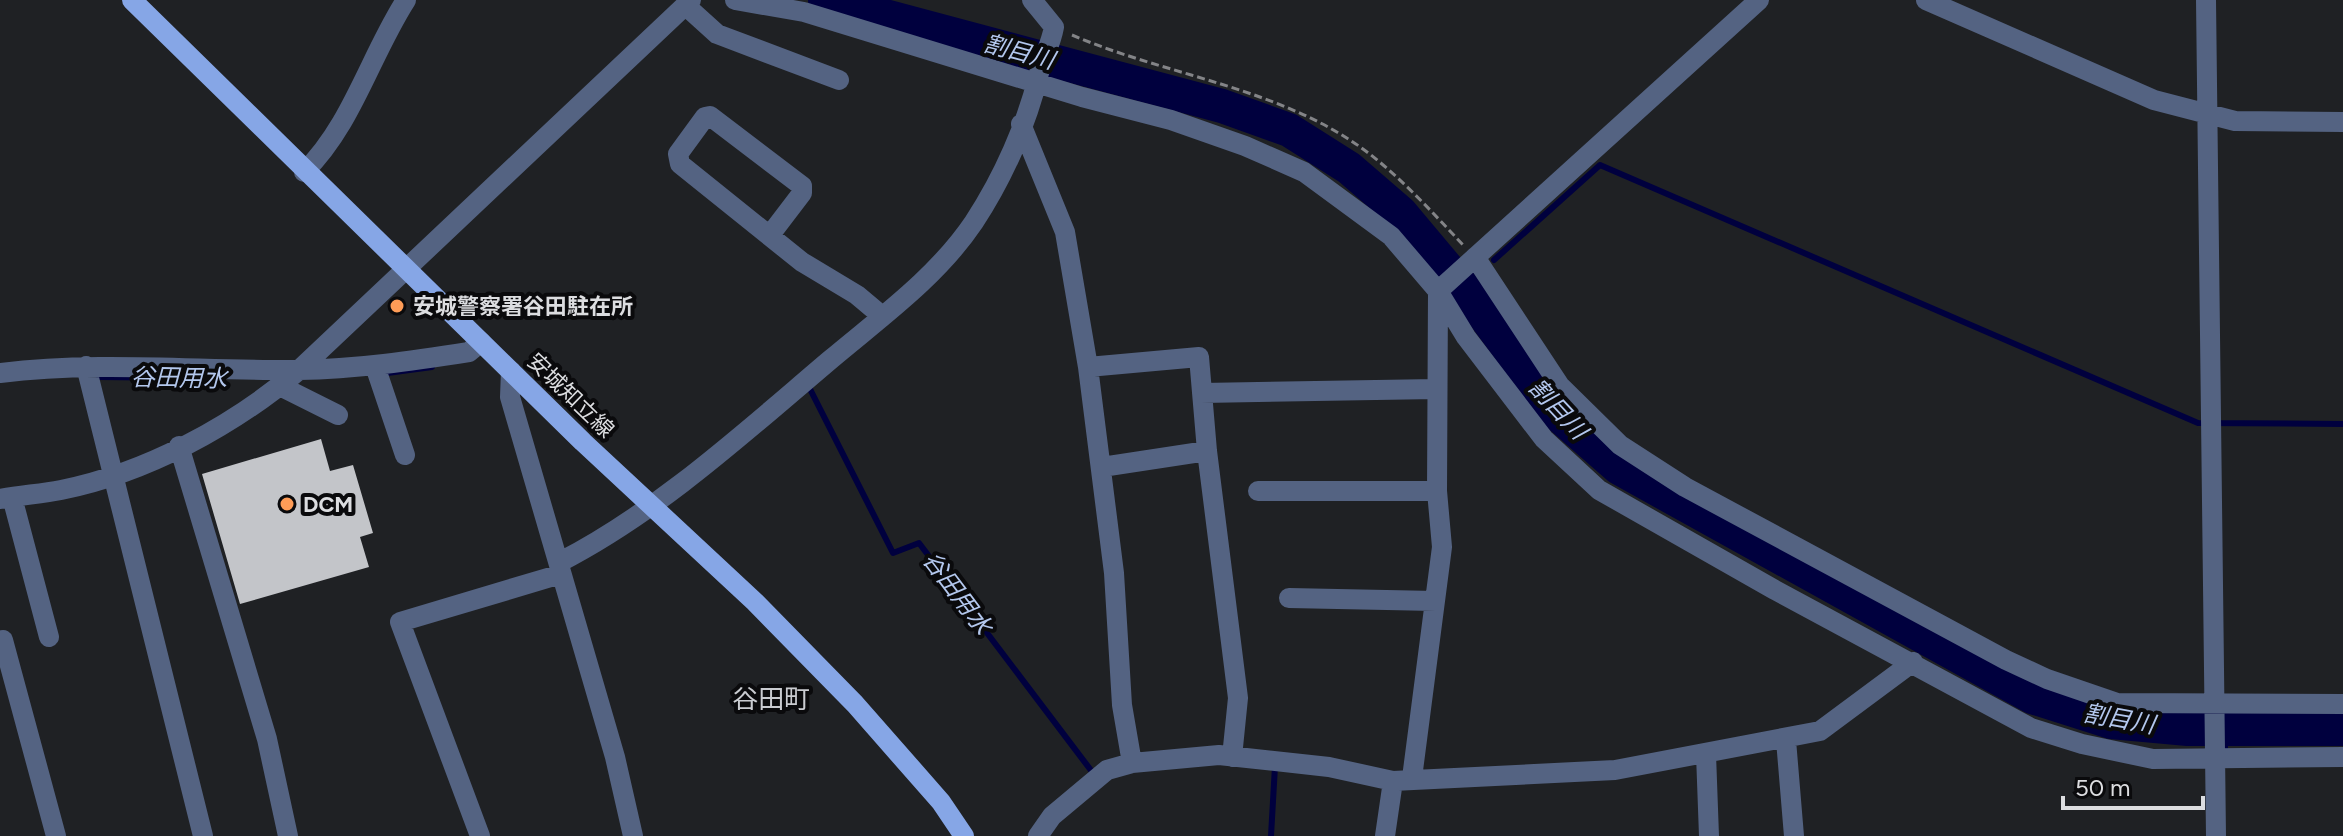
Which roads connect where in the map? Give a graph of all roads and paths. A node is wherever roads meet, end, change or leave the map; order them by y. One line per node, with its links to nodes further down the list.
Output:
1 (132, 0): 15 (main road, 安城知立線)
2 (406, 0): 15 (street)
3 (735, 0): 10 (street)
4 (1032, 0): 9 (street)
5 (1759, 0): 17 (street)
6 (1926, 0): 12 (street)
7 (2206, 0): 12 (street)
8 (688, 2): 11 (street); 18 (street)
9 (1052, 34): 10 (street); 17 (path)
10 (1038, 79): 14 (street); 19 (street)
11 (839, 80)
12 (2207, 114): 13 (street); 48 (street)
13 (2343, 122)
14 (1021, 124): 20 (street); 23 (street)
15 (304, 172): 18 (main road, 安城知立線)
16 (770, 235): 16 (street); 20 (street)
17 (1475, 257): 19 (street); 48 (street)
18 (405, 266): 21 (main road, 安城知立線); 24 (street)
19 (1438, 291): 29 (street); 46 (street)
20 (882, 316): 40 (street)
21 (481, 342): 25 (main road, 安城知立線); 27 (street)
22 (86, 366): 24 (street); 26 (street); 36 (street)
23 (1088, 367): 30 (street); 35 (street)
24 (299, 370): 27 (street); 28 (street)
25 (511, 371): 40 (main road, 安城知立線); 41 (street)
26 (0, 373)
27 (377, 373): 34 (street)
28 (280, 386): 31 (street); 32 (street)
29 (1436, 389): 30 (street); 38 (street)
30 (1202, 393): 33 (street)
31 (338, 415)
32 (179, 446): 36 (street); 58 (street)
33 (1207, 451): 35 (street); 52 (street)
34 (405, 455)
35 (1102, 467): 54 (street)
36 (112, 474): 39 (street); 57 (street)
37 (1258, 491): 38 (street)
38 (1437, 491): 43 (street)
39 (6, 498): 44 (street)
40 (653, 505): 41 (street); 61 (main road, 安城知立線)
41 (560, 568): 59 (street); 60 (street)
42 (1289, 598): 43 (street)
43 (1435, 601): 55 (street)
44 (49, 637)
45 (3, 640): 56 (street)
46 (1913, 662): 49 (street); 50 (street)
47 (2343, 704): 48 (street)
48 (2214, 705): 50 (street)
49 (1786, 740): 51 (street); 65 (street)
50 (2214, 753): 53 (street); 66 (street)
51 (1706, 754): 55 (street); 64 (street)
52 (1232, 757): 54 (street); 55 (street)
53 (2343, 757)
54 (1132, 763): 62 (street)
55 (1403, 779): 63 (street)
56 (56, 836)
57 (203, 836)
58 (288, 836)
59 (480, 836)
60 (633, 836)
61 (964, 836)
62 (1038, 836)
63 (1385, 836)
64 (1709, 836)
65 (1794, 836)
66 (2216, 836)

